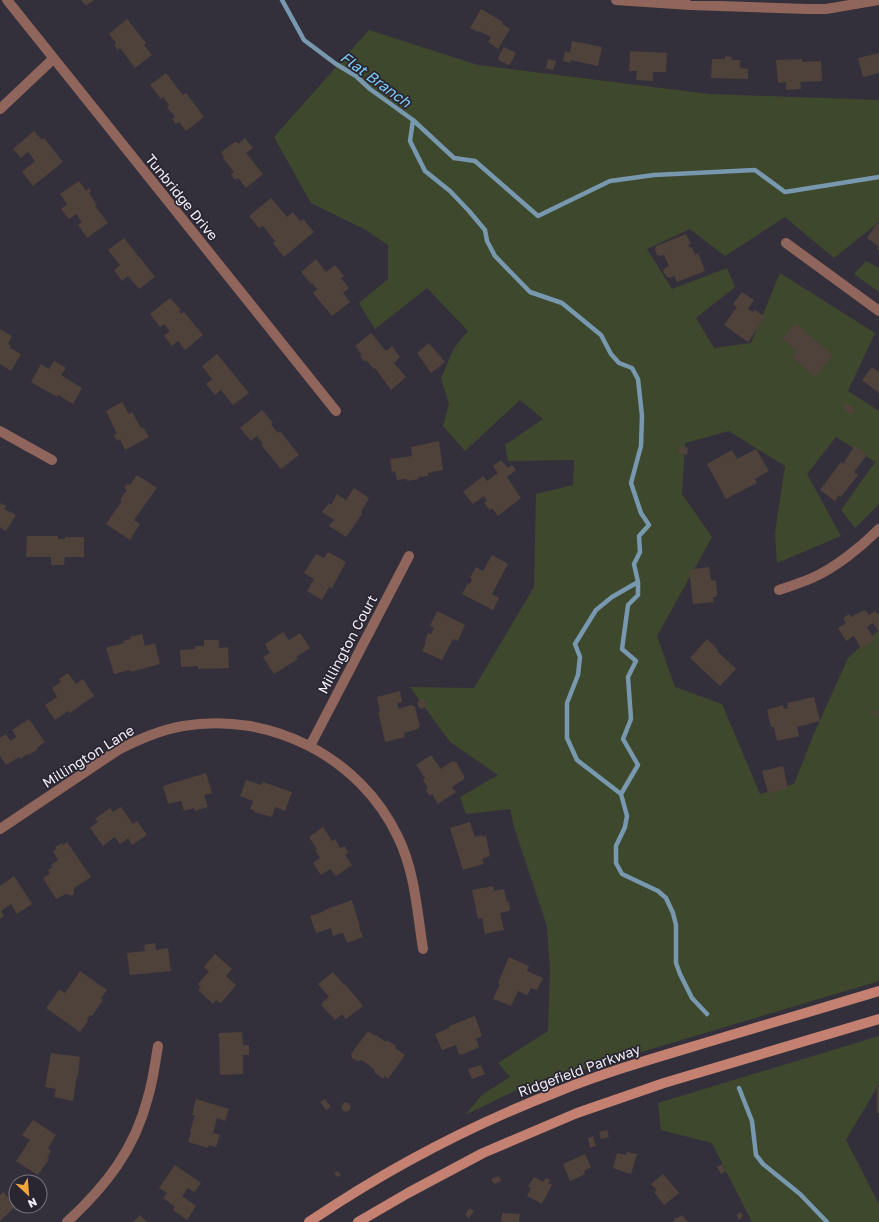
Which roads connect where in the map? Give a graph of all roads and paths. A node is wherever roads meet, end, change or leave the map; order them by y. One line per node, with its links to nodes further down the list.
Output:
1 (7, 0): 5 (street, Tunbridge Drive)
2 (616, 0): 4 (street)
3 (879, 0): 4 (street)
4 (781, 4)
5 (53, 59): 6 (street); 9 (street, Tunbridge Drive)
6 (0, 109)
7 (786, 243): 8 (street)
8 (879, 311)
9 (336, 411)
10 (0, 431): 11 (street)
11 (52, 460)
12 (879, 529): 14 (street)
13 (409, 556): 15 (street, Millington Court)
14 (779, 590)
15 (310, 746): 16 (street, Millington Lane); 17 (street, Millington Lane)
16 (0, 829)
17 (423, 949)
18 (879, 991): 22 (main road, Ridgefield Parkway)
19 (879, 1020): 23 (main road)
20 (158, 1046): 21 (street)
21 (67, 1222)
22 (309, 1222)
23 (358, 1222)

